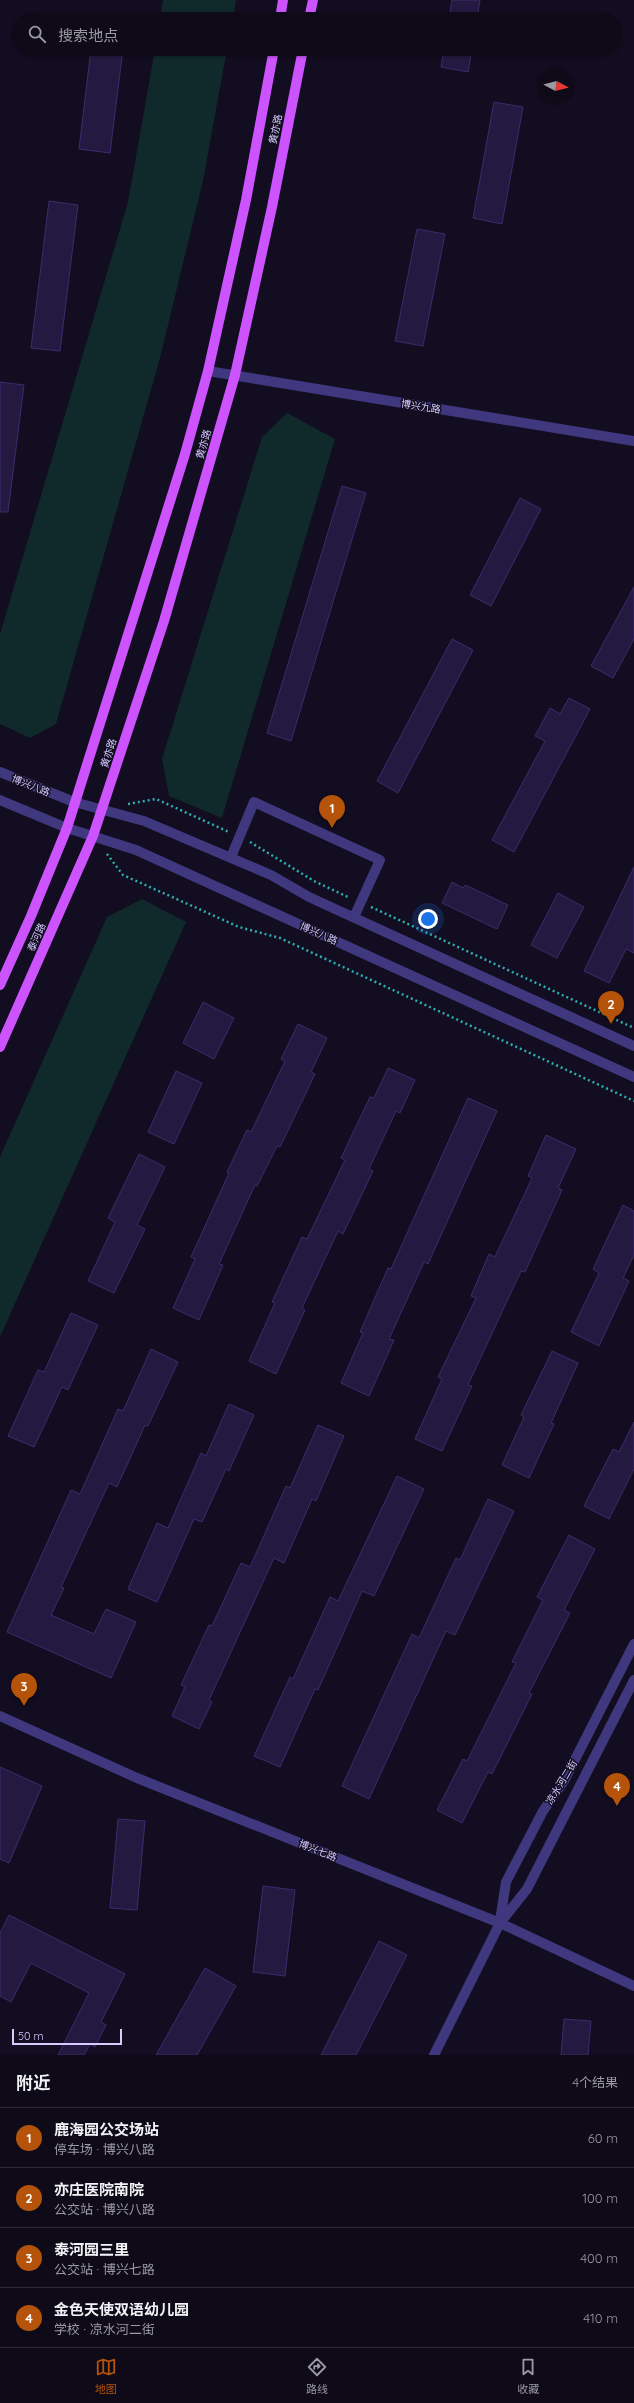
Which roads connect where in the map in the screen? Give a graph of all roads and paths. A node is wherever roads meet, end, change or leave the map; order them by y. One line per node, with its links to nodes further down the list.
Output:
1 (284, 0): 3 (main road)
2 (313, 0): 4 (main road)
3 (281, 12)
4 (310, 12)
5 (273, 56): 7 (main road, 黄亦路)
6 (302, 56): 8 (main road, 黄亦路)
7 (208, 372): 8 (street, 博兴九路); 12 (main road, 黄亦路)
8 (235, 375): 9 (street, 博兴九路); 13 (main road, 黄亦路)
9 (634, 441)
10 (0, 772): 12 (street, 博兴八路)
11 (0, 800): 14 (street, 博兴八路)
12 (74, 802): 13 (street, 博兴八路); 14 (main road, 黄亦路)
13 (102, 808): 15 (main road, 黄亦路); 17 (street, 博兴八路)
14 (66, 828): 15 (street, 博兴八路); 19 (main road, 泰河路)
15 (92, 836): 21 (main road, 泰河路); 22 (street, 博兴八路)
16 (106, 853): 23 (path)
17 (231, 857): 18 (street, 博兴八路); 18 (street)
18 (354, 917): 20 (street, 博兴八路)
19 (0, 985)
20 (634, 1046)
21 (0, 1047)
22 (634, 1077)
23 (634, 1101)
24 (634, 1644): 27 (street, 凉水河二街)
25 (634, 1680): 27 (street, 凉水河二街)
26 (0, 1716): 27 (street, 博兴七路)
27 (500, 1923): 28 (street, 博兴七路); 29 (street, 凉水河二街)
28 (634, 1986)
29 (434, 2055)

